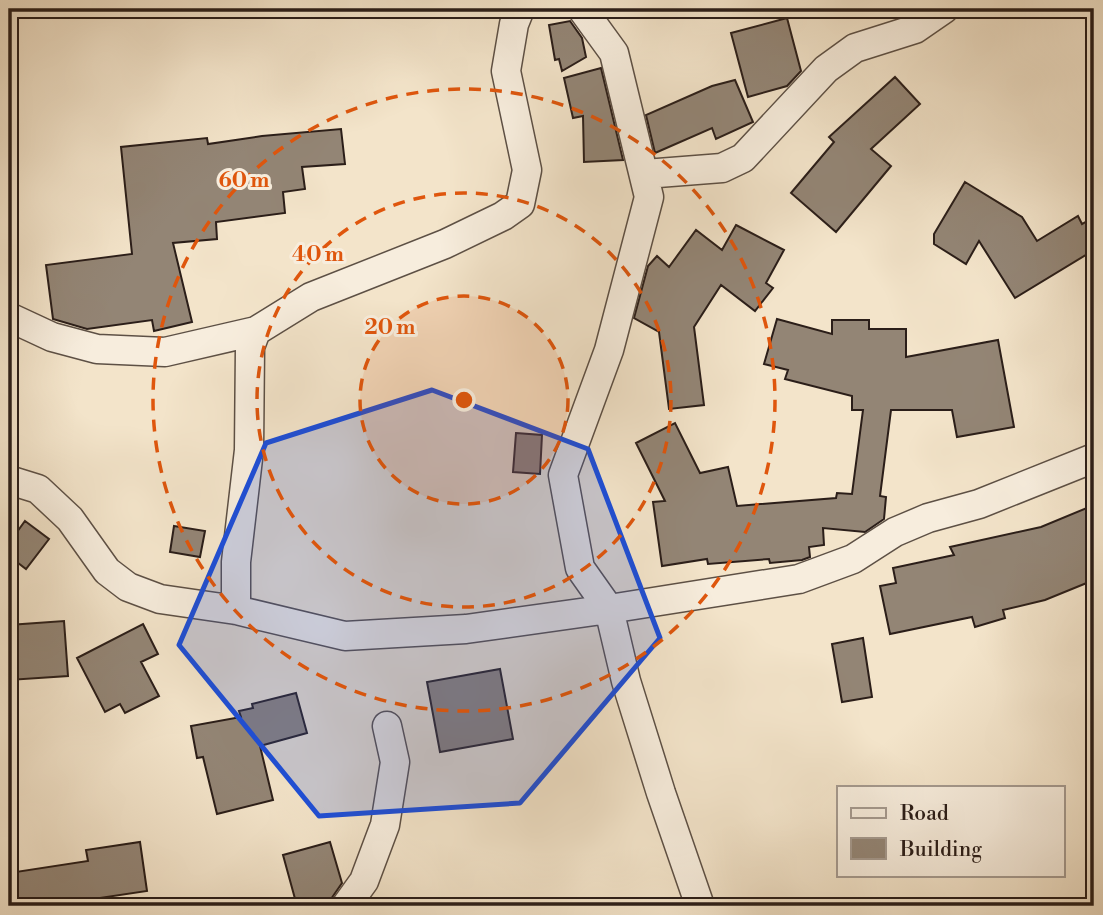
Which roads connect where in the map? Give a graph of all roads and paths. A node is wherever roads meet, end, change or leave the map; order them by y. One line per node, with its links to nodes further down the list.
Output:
1 (520, 9): 6 (street)
2 (582, 9): 4 (street)
3 (944, 9): 4 (street)
4 (645, 174): 10 (street)
5 (9, 317): 6 (street)
6 (256, 331): 9 (street)
7 (1094, 458): 10 (street)
8 (9, 480): 9 (street)
9 (236, 610): 10 (street)
10 (609, 610): 13 (street)
11 (387, 726): 12 (street)
12 (346, 906)
13 (700, 906)

